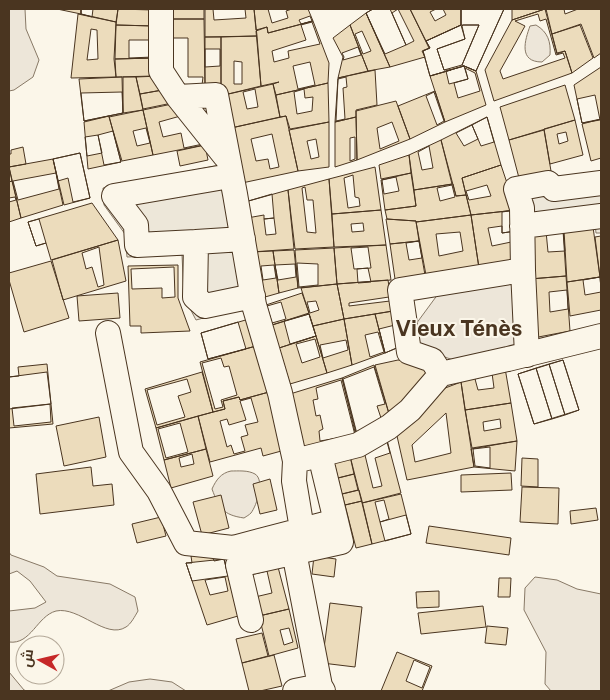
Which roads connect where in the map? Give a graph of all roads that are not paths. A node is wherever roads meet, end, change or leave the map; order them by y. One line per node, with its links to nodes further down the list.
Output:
1 (161, 9): 2 (street)
2 (229, 168): 6 (street); 7 (street)
3 (601, 183): 5 (street)
4 (601, 216): 5 (street)
5 (522, 226): 8 (street)
6 (243, 239): 7 (street); 9 (street)
7 (196, 242): 9 (street)
8 (523, 270): 12 (street); 13 (street)
9 (253, 296): 15 (street)
10 (108, 333): 19 (street)
11 (601, 336): 12 (street)
12 (527, 355): 13 (street)
13 (441, 374): 14 (street)
14 (320, 455): 15 (street); 16 (street)
15 (295, 461): 17 (street)
16 (336, 521): 17 (street); 18 (street)
17 (302, 529): 18 (street); 19 (street)
18 (294, 552): 19 (street); 21 (street)
19 (235, 556): 20 (street)
20 (251, 620)
21 (322, 688): 22 (street)
22 (295, 691)

